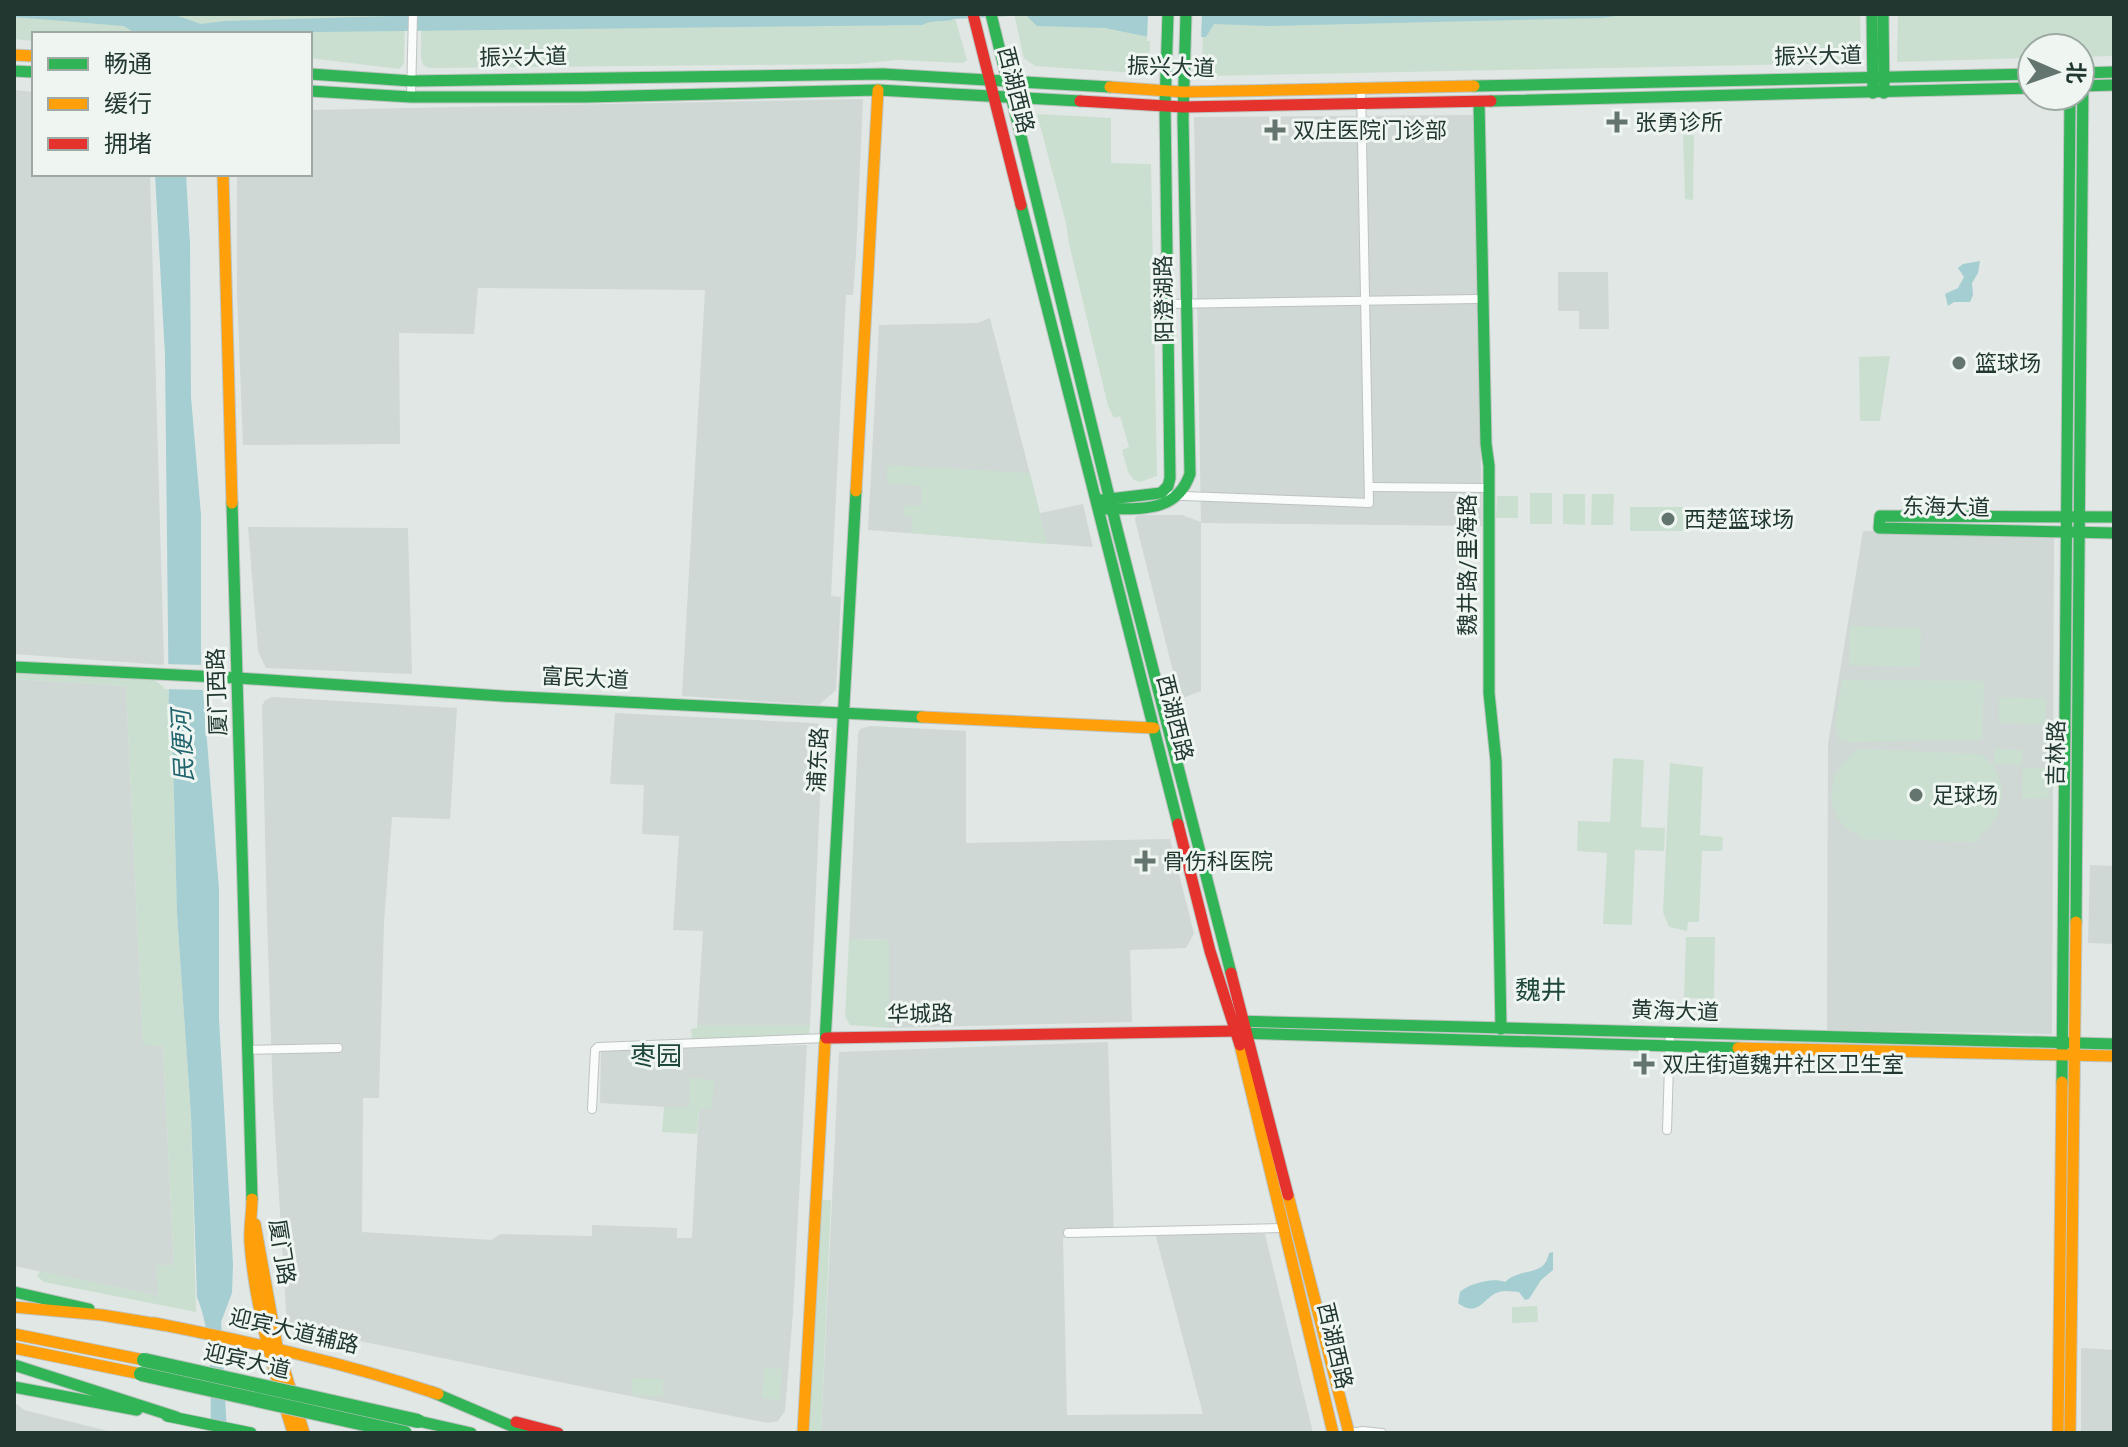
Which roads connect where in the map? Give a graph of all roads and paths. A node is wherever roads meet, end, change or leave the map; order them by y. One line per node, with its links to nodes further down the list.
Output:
1 (413, 14): 12 (street)
2 (973, 14): 10 (main road, 西湖西路)
3 (1168, 14): 21 (main road, 阳澄湖路)
4 (1186, 14): 22 (main road, 阳澄湖路)
5 (1878, 19): 9 (main road)
6 (993, 21): 11 (main road, 西湖西路)
7 (312, 74): 12 (main road, 振兴大道)
8 (2016, 74): 9 (main road, 振兴大道)
9 (1878, 76): 13 (main road, 振兴大道); 17 (main road)
10 (991, 79): 11 (main road, 振兴大道); 12 (main road, 振兴大道); 18 (main road, 西湖西路)
11 (1007, 79): 20 (main road, 西湖西路); 21 (main road, 振兴大道)
12 (411, 81): 19 (street)
13 (1361, 88): 22 (main road, 振兴大道); 24 (street)
14 (2016, 89): 17 (main road, 振兴大道)
15 (878, 90): 18 (main road, 振兴大道); 19 (main road, 振兴大道); 43 (main road, 浦东路)
16 (312, 91): 19 (main road, 振兴大道)
17 (1879, 93): 23 (main road, 振兴大道)
18 (995, 96): 20 (main road, 振兴大道); 36 (main road, 西湖西路)
19 (411, 97)
20 (1011, 97): 21 (main road, 振兴大道); 36 (main road, 西湖西路)
21 (1165, 99): 22 (main road, 振兴大道); 30 (main road, 阳澄湖路)
22 (1183, 100): 24 (main road, 振兴大道); 31 (main road, 阳澄湖路)
23 (1479, 102): 24 (main road, 振兴大道); 33 (main road, 魏井路/里海路)
24 (1361, 104): 29 (street)
25 (2070, 112): 37 (main road, 吉林路)
26 (2080, 112): 37 (main road, 吉林路)
27 (223, 176): 42 (main road, 厦门西路)
28 (1476, 299): 29 (street)
29 (1365, 301): 31 (street); 32 (street)
30 (1168, 304): 31 (street); 34 (main road, 阳澄湖路)
31 (1186, 304): 35 (main road, 阳澄湖路)
32 (1369, 487): 33 (street); 35 (street)
33 (1488, 488): 46 (main road, 魏井路/里海路)
34 (1151, 495): 35 (street); 36 (main road)
35 (1182, 495): 36 (main road)
36 (1105, 504): 44 (main road, 西湖西路); 45 (main road, 西湖西路)
37 (2074, 517): 38 (main road, 东海大道); 39 (main road, 吉林路); 39 (main road, 东海大道)
38 (2114, 517)
39 (2074, 532): 40 (main road, 东海大道); 51 (main road, 吉林路)
40 (2114, 533)
41 (14, 667): 42 (main road, 富民大道)
42 (238, 678): 43 (main road, 富民大道); 52 (main road, 厦门西路)
43 (843, 712): 44 (main road, 富民大道); 47 (main road, 浦东路)
44 (1154, 728): 45 (main road, 西湖西路)
45 (1240, 1028): 46 (main road, 黄海大道); 47 (main road, 华城路); 48 (main road, 黄海大道); 57 (main road, 西湖西路); 79 (main road, 西湖西路)
46 (1501, 1029): 48 (main road, 黄海大道)
47 (826, 1038): 54 (street, 华城路); 77 (main road, 浦东路)
48 (1670, 1039): 51 (main road, 黄海大道); 55 (street)
49 (2114, 1044): 51 (main road, 黄海大道)
50 (338, 1048): 52 (street)
51 (2068, 1049): 53 (main road, 黄海大道); 81 (main road, 吉林路); 82 (main road, 吉林路)
52 (248, 1050): 56 (main road, 厦门西路)
53 (2114, 1056)
54 (592, 1109)
55 (1667, 1130)
56 (252, 1208): 64 (main road, 厦门路)
57 (1284, 1228): 58 (street); 78 (main road, 西湖西路)
58 (1068, 1233)
59 (14, 1292): 61 (main road, 迎宾大道辅路)
60 (14, 1307): 61 (main road)
61 (163, 1325): 64 (main road, 迎宾大道辅路)
62 (14, 1334): 66 (main road, 迎宾大道)
63 (14, 1348): 66 (main road, 迎宾大道)
64 (273, 1348): 68 (main road, 迎宾大道辅路); 71 (main road, 厦门路); 72 (main road, 厦门路)
65 (14, 1365): 69 (main road)
66 (143, 1367): 73 (main road, 迎宾大道, bridge); 74 (main road, 迎宾大道, bridge)
67 (14, 1387): 69 (main road)
68 (432, 1392): 75 (main road); 76 (main road, 迎宾大道辅路)
69 (176, 1417): 70 (main road)
70 (248, 1432)
71 (293, 1433)
72 (304, 1433)
73 (405, 1433)
74 (471, 1433)
75 (528, 1433)
76 (558, 1433)
77 (803, 1433)
78 (1333, 1433)
79 (1349, 1433): 80 (street)
80 (1382, 1433)
81 (2058, 1433)
82 (2070, 1433)

